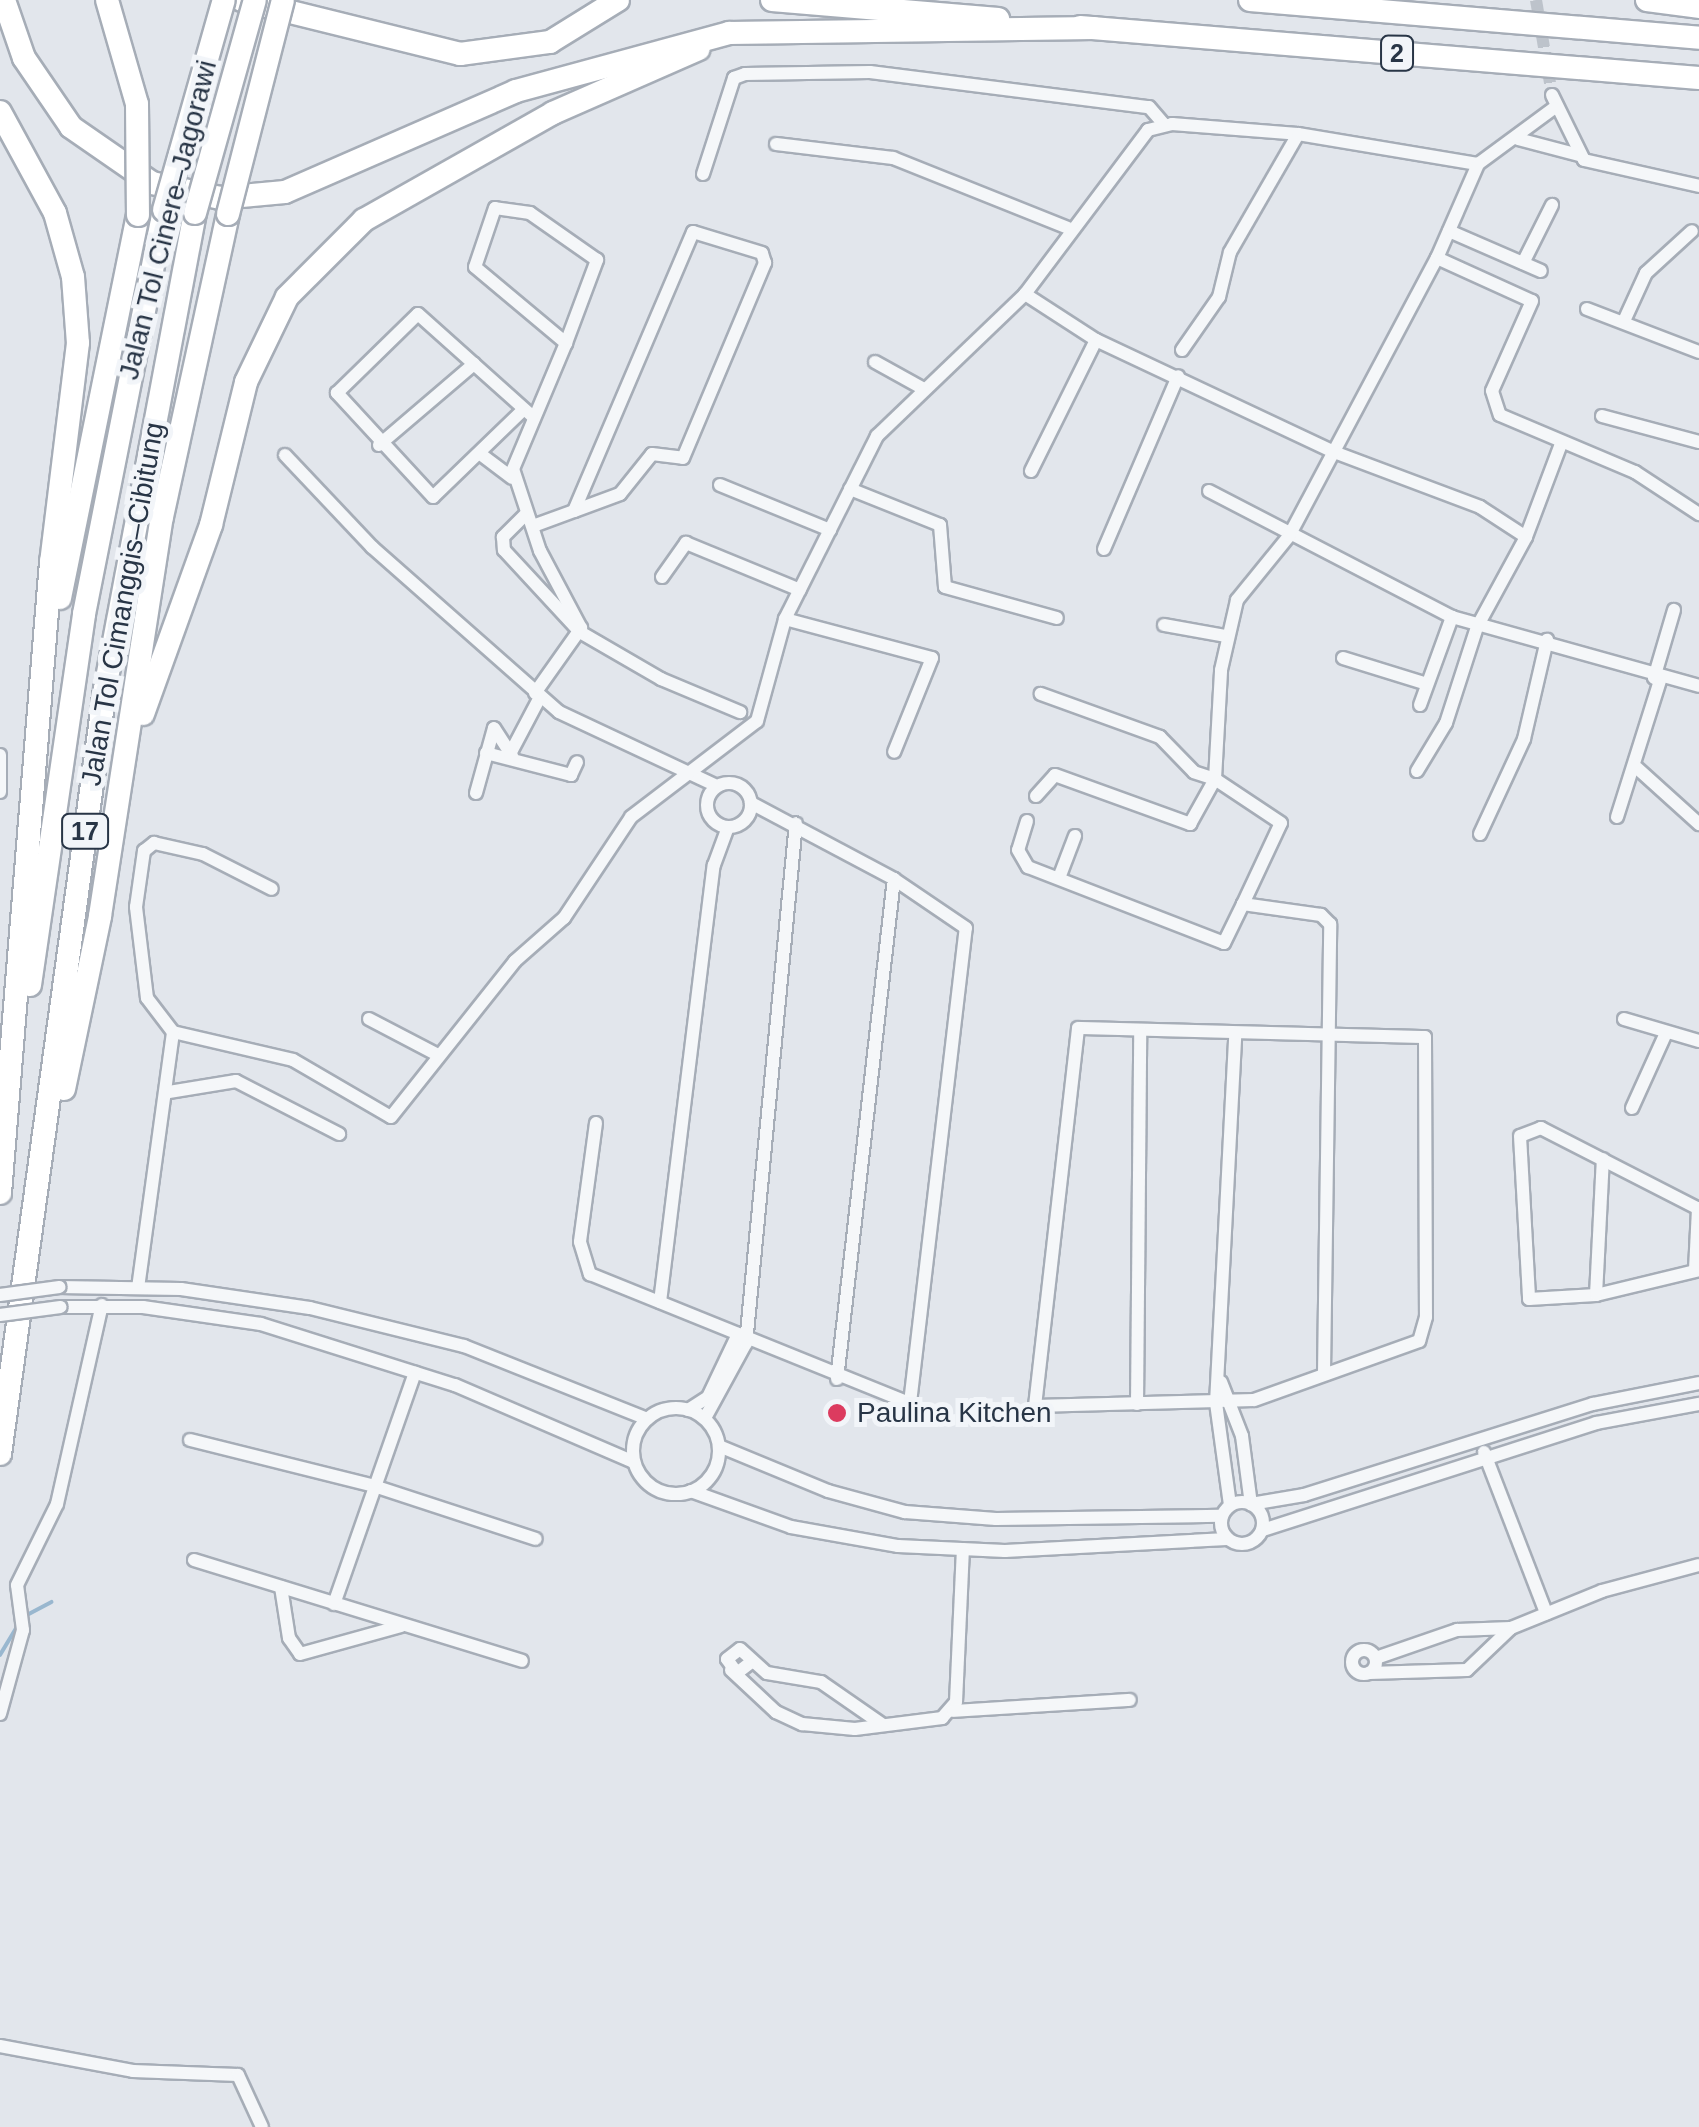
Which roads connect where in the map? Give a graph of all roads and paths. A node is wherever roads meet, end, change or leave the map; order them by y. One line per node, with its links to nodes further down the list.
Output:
1 (108, 0): 80 (highway, bridge)
2 (224, 0): 125 (highway, Jalan Tol Cinere–Jagorawi / 17, bridge)
3 (242, 0): 6 (highway)
4 (256, 0): 127 (highway, Jalan Tol Cimanggis–Cibitung / 17, bridge)
5 (284, 0): 89 (highway, bridge)
6 (618, 0)
7 (772, 0): 12 (highway, 2)
8 (1250, 0): 14 (highway, 2)
9 (1647, 0): 10 (highway)
10 (1699, 6)
11 (6, 10): 13 (highway)
12 (1094, 28): 13 (highway); 15 (highway, 2)
13 (729, 33): 89 (highway)
14 (1699, 38)
15 (1699, 78)
16 (0, 112): 80 (highway)
17 (1164, 124): 18 (street); 23 (street); 26 (street)
18 (1298, 134): 22 (street); 37 (street)
19 (1518, 139): 21 (street); 21 (street); 22 (street)
20 (776, 144): 26 (street)
21 (1579, 155): 24 (street)
22 (1478, 164): 27 (street)
23 (703, 174)
24 (1699, 186)
25 (1552, 205): 30 (street)
26 (1068, 228): 32 (street)
27 (1448, 231): 29 (street); 30 (street)
28 (1692, 232): 34 (street)
29 (1437, 258): 46 (street); 48 (street)
30 (1523, 263): 31 (street)
31 (1541, 271)
32 (1025, 294): 35 (street); 42 (street)
33 (1587, 310): 34 (street)
34 (1624, 321): 38 (street)
35 (1096, 340): 41 (street); 51 (street)
36 (566, 343): 36 (street); 43 (street)
37 (1182, 350)
38 (1699, 352)
39 (875, 362): 42 (street)
40 (474, 364): 43 (street); 47 (street); 47 (street)
41 (1178, 376): 48 (street); 62 (street)
42 (922, 388): 54 (street)
43 (528, 413): 50 (street); 52 (street)
44 (1602, 416): 45 (street)
45 (1699, 442)
46 (1561, 444): 57 (street); 61 (street)
47 (379, 445): 50 (street)
48 (1334, 452): 60 (street); 61 (street)
49 (285, 456): 79 (street)
50 (483, 456): 52 (street)
51 (1032, 471)
52 (512, 478): 58 (street)
53 (720, 485): 59 (street)
54 (850, 488): 59 (street); 66 (street)
55 (1209, 492): 60 (street)
56 (574, 512): 56 (street); 58 (street)
57 (1699, 514)
58 (530, 520): 71 (street); 71 (street)
59 (830, 530): 64 (street)
60 (1289, 536): 67 (street); 72 (street)
61 (1526, 537): 70 (street)
62 (1104, 549)
63 (662, 578): 64 (street)
64 (800, 590): 68 (street)
65 (1674, 610): 75 (street)
66 (1057, 618)
67 (1452, 618): 70 (street); 76 (street)
68 (784, 619): 83 (street); 90 (street)
69 (1164, 625): 72 (street)
70 (1477, 627): 73 (street); 91 (street)
71 (580, 632): 79 (street); 82 (street)
72 (1226, 636): 92 (street)
73 (1547, 640): 75 (street); 103 (street)
74 (1343, 658): 76 (street)
75 (1657, 680): 77 (street); 88 (street)
76 (1426, 684): 81 (street)
77 (1699, 686)
78 (1040, 694): 92 (street)
79 (538, 695): 86 (street); 90 (street)
80 (38, 700): 123 (highway)
81 (1420, 705)
82 (740, 712)
83 (894, 752)
84 (486, 753): 86 (street); 86 (street); 95 (street)
85 (0, 755): 94 (street)
86 (511, 755): 87 (street)
87 (577, 762)
88 (1637, 768): 98 (street); 101 (street)
89 (123, 769): 127 (highway)
90 (686, 770): 93 (street); 117 (street)
91 (1418, 771)
92 (1215, 779): 96 (street); 108 (street)
93 (717, 786): 97 (street); 102 (street)
94 (0, 792)
95 (476, 793)
96 (1036, 796)
97 (750, 803): 100 (street); 102 (street)
98 (1617, 817)
99 (1027, 820): 105 (street)
100 (796, 823): 106 (street); 134 (street)
101 (1699, 824)
102 (728, 827): 131 (street)
103 (1480, 834)
104 (1075, 836): 105 (street)
105 (1059, 878): 108 (street)
106 (894, 879): 137 (street); 137 (street)
107 (272, 889): 112 (street)
108 (1242, 904): 115 (street)
109 (369, 1019): 117 (street)
110 (1624, 1019): 113 (street)
111 (1140, 1031): 114 (street); 142 (street); 142 (street)
112 (173, 1032): 117 (street); 118 (street)
113 (1666, 1033): 116 (street); 119 (street)
114 (1234, 1036): 115 (street); 138 (street)
115 (1330, 1036): 136 (street); 136 (street)
116 (1699, 1041)
117 (438, 1055)
118 (169, 1092): 121 (street); 128 (street)
119 (1632, 1108)
120 (596, 1122): 131 (street)
121 (340, 1134)
122 (1603, 1159): 124 (street); 129 (street); 129 (street)
123 (0, 1193)
124 (1698, 1208): 126 (street)
125 (0, 1212)
126 (1697, 1270): 129 (street)
127 (24, 1277): 150 (highway, Jalan Tol Cimanggis–Cibitung / 17)
128 (138, 1288): 130 (street, bridge); 146 (street)
129 (1596, 1294)
130 (0, 1295)
131 (660, 1302): 134 (street)
132 (102, 1304): 133 (street, bridge); 135 (street); 180 (street)
133 (0, 1315)
134 (741, 1336): 137 (street); 144 (street); 145 (street)
135 (415, 1373): 152 (street); 153 (street)
136 (1324, 1373): 140 (street)
137 (837, 1380)
138 (1220, 1382): 140 (street); 141 (street)
139 (1699, 1383): 148 (street)
140 (1233, 1402): 141 (street); 155 (street)
141 (1216, 1403): 142 (street); 156 (street)
142 (1136, 1404)
143 (1699, 1404): 151 (street)
144 (688, 1410): 145 (street); 146 (street)
145 (705, 1418): 149 (street)
146 (647, 1419): 152 (street)
147 (190, 1440): 153 (street)
148 (1481, 1440): 151 (street); 155 (street)
149 (719, 1446): 154 (street); 157 (street)
150 (0, 1454)
151 (1486, 1457): 158 (street); 166 (street)
152 (634, 1462): 154 (street)
153 (374, 1486): 159 (street); 165 (street)
154 (691, 1492): 161 (street)
155 (1251, 1504): 156 (street); 158 (street)
156 (1230, 1505): 157 (street)
157 (1220, 1516): 160 (street)
158 (1263, 1530): 160 (street)
159 (536, 1539)
160 (1228, 1539): 161 (street)
161 (964, 1549): 179 (street)
162 (194, 1560): 164 (street)
163 (1699, 1565): 166 (street)
164 (281, 1587): 165 (street); 167 (street)
165 (334, 1604): 167 (street)
166 (1546, 1613): 168 (street)
167 (404, 1625): 171 (street)
168 (1511, 1628): 169 (street); 174 (street)
169 (1396, 1650): 170 (street); 174 (street)
170 (1376, 1658): 176 (street); 176 (street)
171 (522, 1661)
172 (750, 1662): 173 (street); 173 (street); 175 (street)
173 (731, 1670): 177 (street)
174 (1400, 1671): 176 (street)
175 (767, 1673): 177 (street); 181 (street)
176 (1370, 1673)
177 (754, 1691): 181 (street)
178 (1130, 1700): 179 (street)
179 (953, 1710): 181 (street)
180 (0, 1714)
181 (883, 1725)
182 (0, 2046): 183 (street)
183 (262, 2127)

